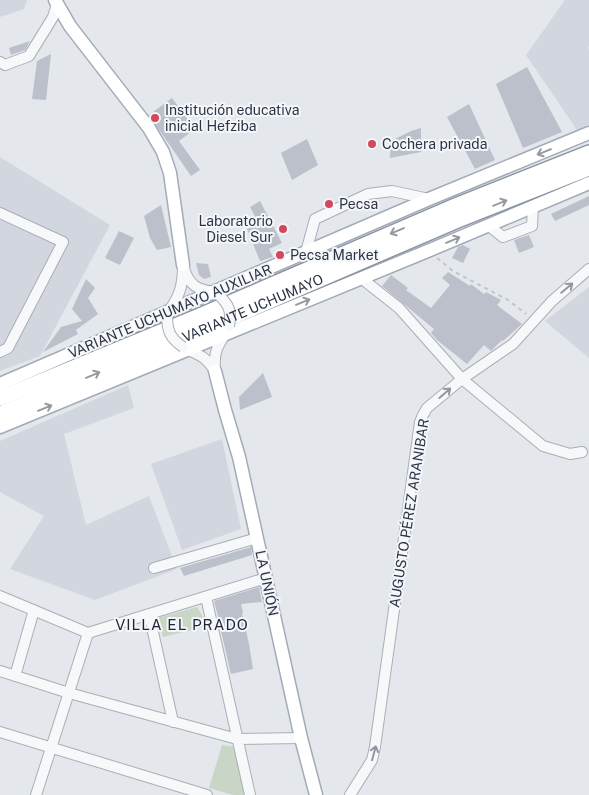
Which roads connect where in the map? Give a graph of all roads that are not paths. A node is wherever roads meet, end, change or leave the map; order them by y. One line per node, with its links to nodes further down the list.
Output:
1 (56, 2): 2 (street); 12 (main road)
2 (0, 62)
3 (589, 133): 7 (main road, VARIANTE UCHUMAYO AUXILIAR, one-way to 7)
4 (589, 153): 23 (highway, VARIANTE UCHUMAYO, one-way to 23)
5 (589, 168): 24 (highway, VARIANTE UCHUMAYO, one-way to 5)
6 (589, 183): 8 (main road)
7 (429, 199): 11 (main road, VARIANTE UCHUMAYO AUXILIAR); 11 (street)
8 (533, 206): 10 (main road); 10 (street)
9 (0, 213): 19 (street)
10 (488, 225): 14 (main road, one-way to 10)
11 (306, 252): 15 (main road, VARIANTE UCHUMAYO AUXILIAR)
12 (183, 265): 15 (street); 16 (street)
13 (589, 269): 21 (street, AUGUSTO PÉREZ ARANIBAR, one-way to 13)
14 (361, 278): 17 (main road, one-way to 14); 21 (street)
15 (217, 293): 16 (main road, VARIANTE UCHUMAYO AUXILIAR); 17 (street, bridge)
16 (167, 314): 18 (street, bridge); 22 (main road, VARIANTE UCHUMAYO AUXILIAR)
17 (227, 330): 18 (main road); 20 (street, LA UNIÓN)
18 (184, 348): 20 (street); 25 (main road, one-way to 18)
19 (0, 352)
20 (215, 371): 27 (main road, LA UNIÓN)
21 (462, 379): 26 (street); 47 (street, AUGUSTO PÉREZ ARANIBAR, one-way to 21)
22 (0, 384)
23 (0, 398)
24 (0, 414)
25 (0, 427)
26 (582, 452)
27 (257, 538): 28 (street); 29 (main road, LA UNIÓN)
28 (154, 568)
29 (266, 578): 31 (street); 40 (main road, LA UNIÓN)
30 (0, 596): 32 (street)
31 (206, 597): 33 (street); 41 (street)
32 (34, 610): 34 (street); 36 (street)
33 (149, 614): 34 (street); 38 (street)
34 (88, 633): 37 (street)
35 (0, 671): 36 (street)
36 (15, 676): 37 (street)
37 (69, 693): 38 (street); 42 (street)
38 (173, 722): 41 (street)
39 (0, 732): 42 (street)
40 (301, 738): 41 (street); 46 (main road, LA UNIÓN)
41 (237, 739): 45 (street)
42 (51, 748): 43 (street); 44 (street)
43 (36, 795)
44 (207, 795)
45 (250, 795)
46 (316, 795)
47 (350, 795)

